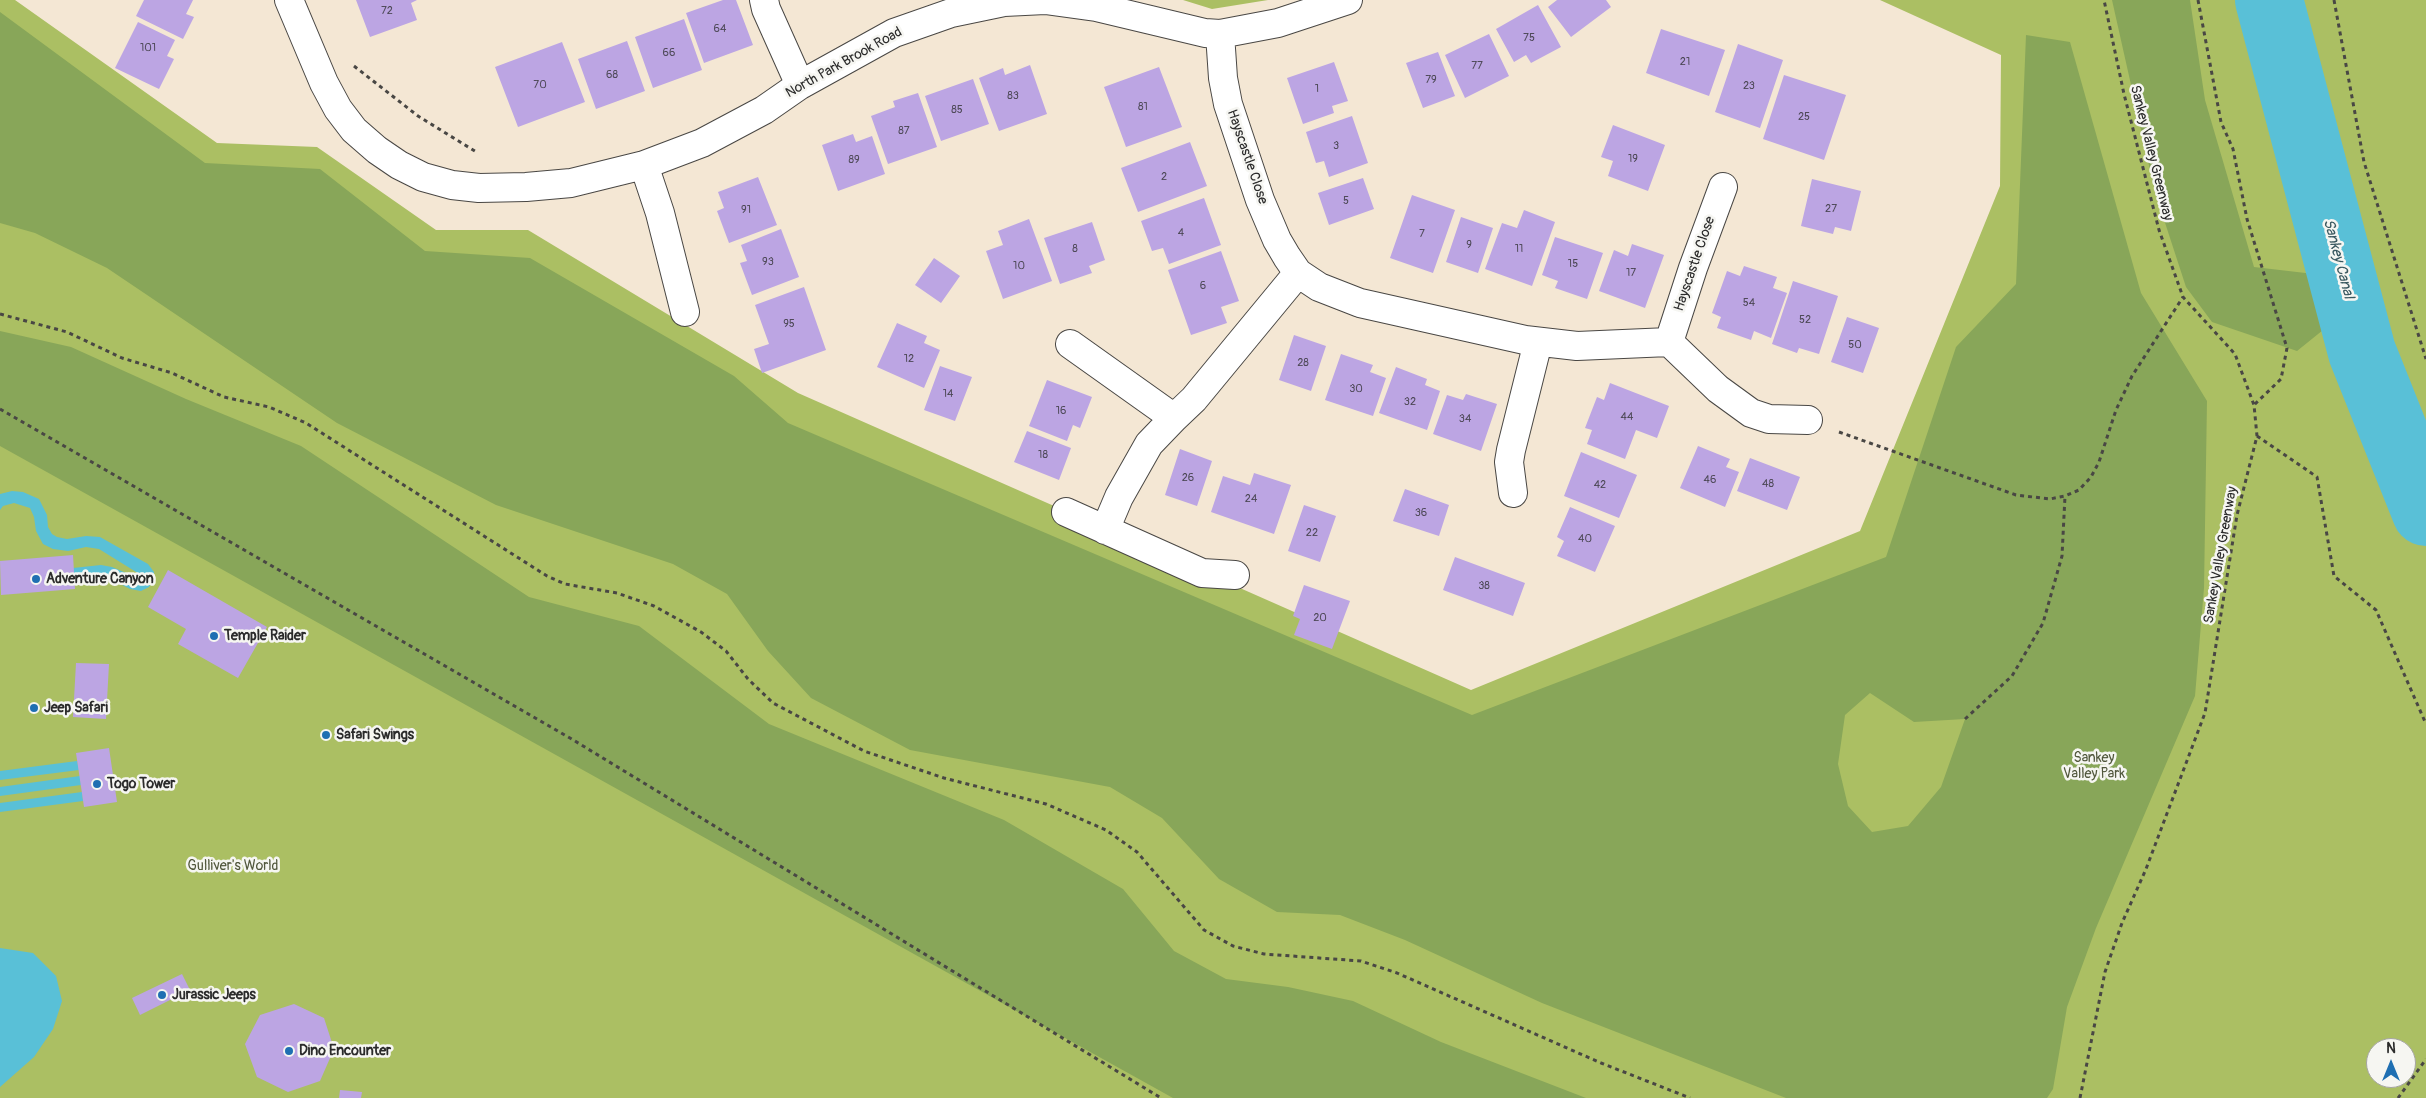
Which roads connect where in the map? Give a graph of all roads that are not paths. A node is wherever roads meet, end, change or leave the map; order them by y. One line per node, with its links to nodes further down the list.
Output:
1 (290, 0): 6 (street, North Park Brook Road)
2 (764, 0): 5 (street)
3 (1348, 0): 4 (street, North Park Brook Road)
4 (1220, 34): 5 (street, North Park Brook Road); 8 (street, Hayscastle Close)
5 (800, 85): 6 (street, North Park Brook Road)
6 (644, 164): 9 (street)
7 (1723, 187): 11 (street, Hayscastle Close)
8 (1298, 272): 10 (street, Hayscastle Close); 13 (street)
9 (685, 312)
10 (1538, 342): 11 (street, Hayscastle Close); 15 (street)
11 (1669, 342): 14 (street)
12 (1070, 344): 13 (street)
13 (1174, 418): 17 (street)
14 (1808, 420)
15 (1513, 493)
16 (1066, 512): 17 (street)
17 (1105, 530): 18 (street)
18 (1235, 575)

